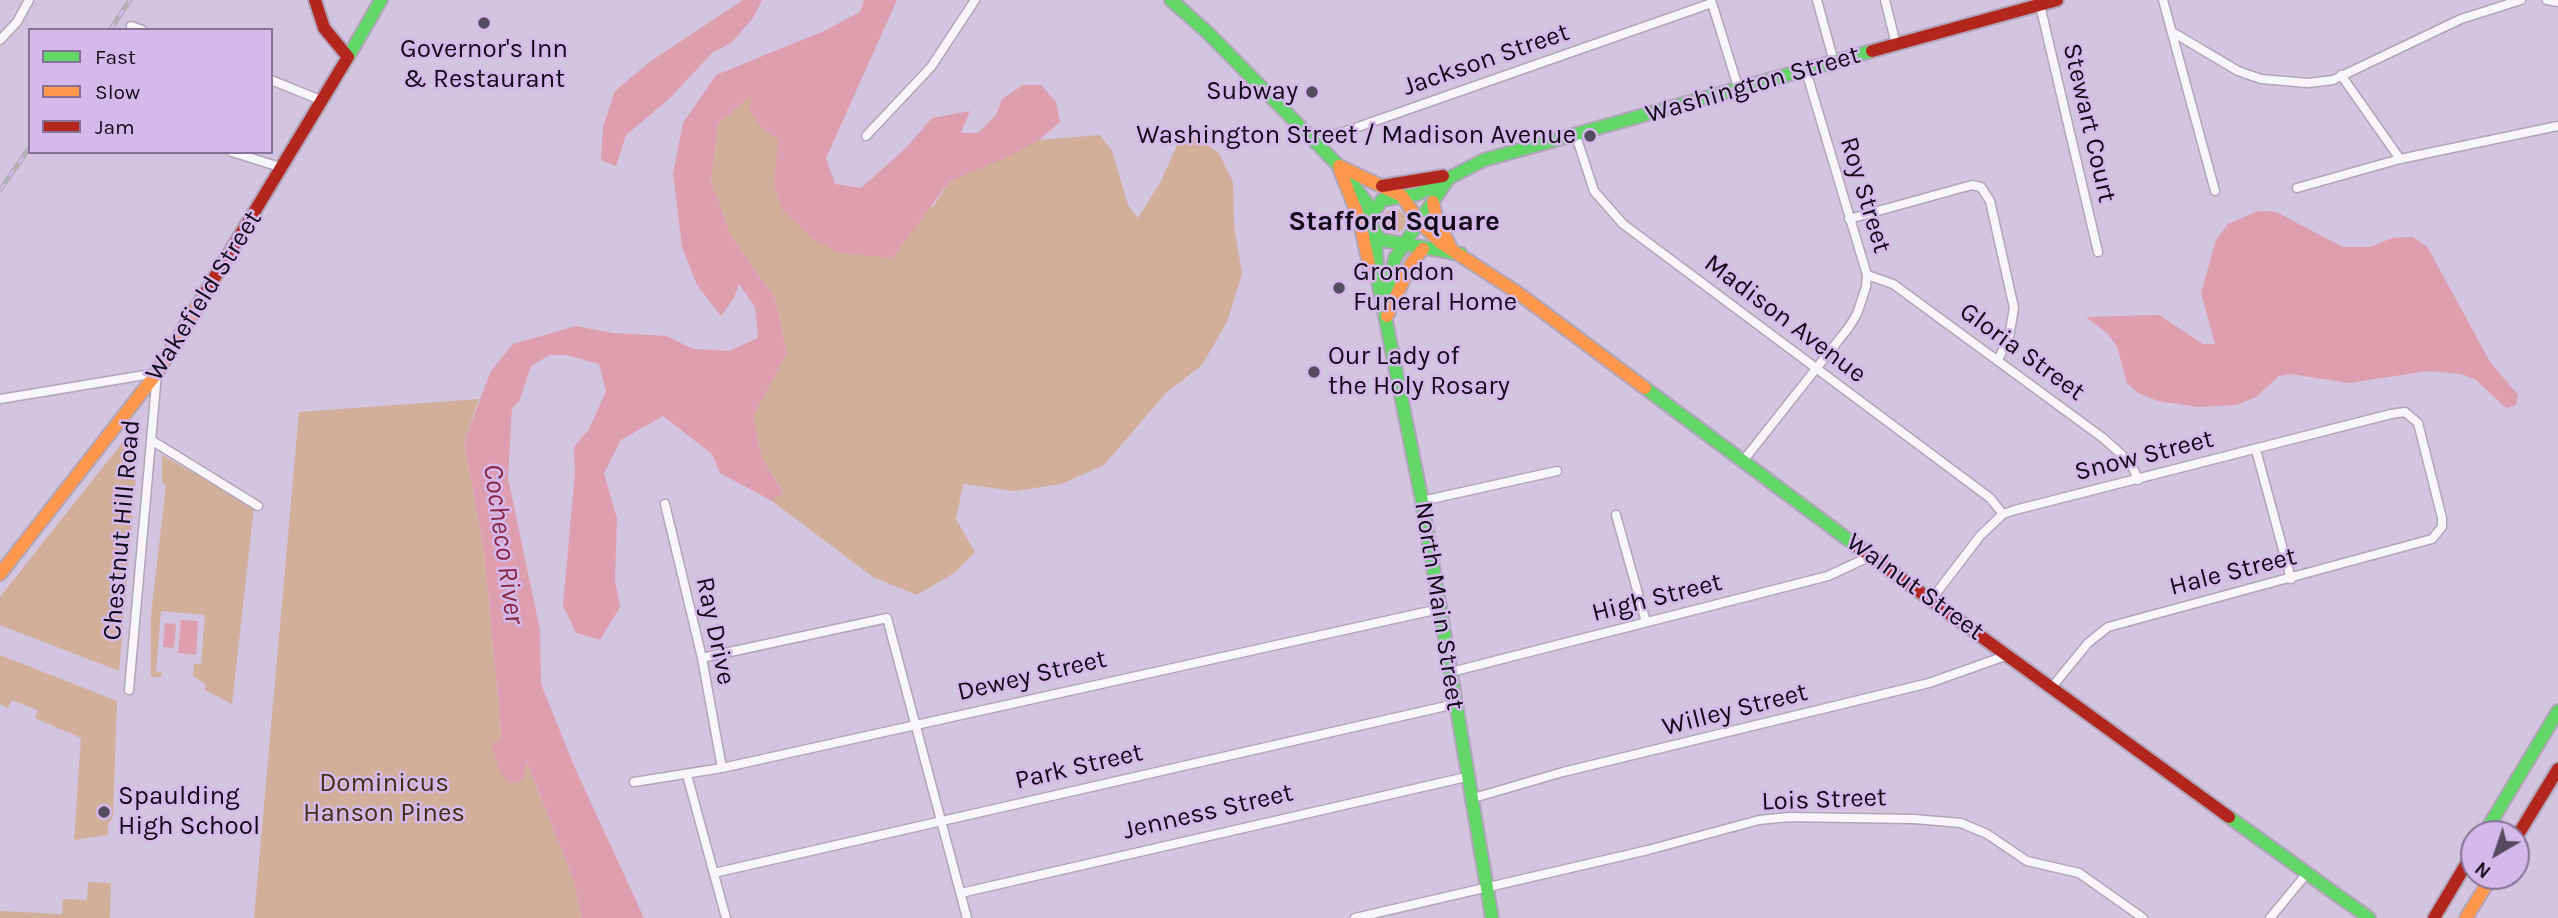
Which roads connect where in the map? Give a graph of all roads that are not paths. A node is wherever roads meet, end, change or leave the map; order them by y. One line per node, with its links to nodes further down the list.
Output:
1 (29, 0): 18 (street)
2 (314, 0): 20 (main road)
3 (381, 0): 20 (main road, Wakefield Street)
4 (975, 0): 29 (street)
5 (1173, 0): 30 (main road, North Main Street)
6 (1817, 0): 21 (street)
7 (1885, 0): 19 (street)
8 (2057, 0): 14 (main road, Washington Street)
9 (2163, 0): 17 (street)
10 (2521, 0): 23 (street)
11 (2547, 0): 13 (street)
12 (1711, 1): 25 (street); 30 (street, Jackson Street)
13 (2558, 2)
14 (2040, 5): 19 (main road, Washington Street); 48 (street, Stewart Court)
15 (131, 26): 16 (street)
16 (136, 28)
17 (2174, 33): 23 (street); 38 (street)
18 (0, 40)
19 (1896, 44): 21 (main road, Washington Street)
20 (348, 57): 26 (main road, Wakefield Street)
21 (1834, 62): 22 (main road, Washington Street)
22 (1806, 71): 25 (main road, Washington Street); 42 (street, Roy Street)
23 (2341, 75): 32 (street)
24 (273, 81): 26 (street)
25 (1739, 90): 28 (main road, Washington Street)
26 (323, 101): 34 (main road, Wakefield Street)
27 (2558, 125): 32 (street)
28 (1575, 133): 35 (main road, Washington Street); 54 (street, Madison Avenue)
29 (866, 136)
30 (1315, 142): 33 (main road, North Main Street)
31 (238, 154): 34 (street)
32 (2400, 159): 37 (street)
33 (1339, 166): 36 (main road, North Main Street); 41 (main road, North Main Street); 51 (main road, North Main Street)
34 (283, 168): 55 (main road, Wakefield Street)
35 (1451, 176): 36 (main road); 39 (main road, Washington Street); 40 (main road, Washington Street)
36 (1381, 186): 39 (main road, North Main Street)
37 (2297, 188)
38 (2215, 191)
39 (1402, 196): 41 (main road); 43 (main road)
40 (1433, 202): 43 (main road, Washington Street); 46 (main road)
41 (1371, 216): 44 (main road)
42 (1849, 219): 50 (street, Roy Street); 53 (street)
43 (1419, 221): 45 (main road); 46 (main road, Walnut Street)
44 (1375, 233): 45 (main road); 51 (main road, North Main Street)
45 (1404, 244): 47 (main road, Walnut Street); 51 (main road)
46 (1450, 246): 49 (main road, Walnut Street)
47 (1423, 249): 49 (main road, Walnut Street); 52 (main road)
48 (2098, 252)
49 (1462, 254): 59 (main road, Walnut Street)
50 (1867, 275): 53 (street, Gloria Street); 54 (street, Roy Street)
51 (1382, 295): 52 (main road, North Main Street)
52 (1387, 316): 62 (main road, North Main Street)
53 (1998, 360): 61 (street, Gloria Street)
54 (1817, 369): 59 (street, Roy Street); 66 (street, Madison Avenue)
55 (156, 373): 56 (street); 57 (street, Chestnut Hill Road); 69 (main road, Wakefield Street)
56 (0, 398)
57 (151, 440): 64 (street); 78 (street, Chestnut Hill Road)
58 (2256, 450): 61 (street, Snow Street); 67 (street, Snow Street); 70 (street)
59 (1743, 461): 68 (main road, Walnut Street)
60 (1557, 471): 62 (street)
61 (2138, 480): 66 (street, Snow Street)
62 (1422, 501): 72 (main road, North Main Street)
63 (665, 504): 75 (street, Ray Drive)
64 (258, 506)
65 (1616, 514): 73 (street)
66 (2003, 514): 71 (street)
67 (2442, 527): 70 (street, Hale Street)
68 (1871, 556): 71 (main road, Walnut Street); 73 (street, High Street)
69 (0, 574)
70 (2291, 579): 77 (street, Hale Street)
71 (1931, 600): 74 (main road, Walnut Street)
72 (1439, 609): 76 (main road, North Main Street); 81 (street, Dewey Street)
73 (1646, 622): 76 (street, High Street)
74 (2008, 655): 77 (main road, Walnut Street); 87 (street, Willey Street)
75 (702, 658): 81 (street); 82 (street, Ray Drive)
76 (1451, 672): 79 (main road, North Main Street)
77 (2052, 687): 91 (main road, Walnut Street)
78 (129, 690)
79 (1455, 704): 85 (main road, North Main Street); 88 (street, Park Street)
80 (2558, 711): 89 (main road)
81 (915, 724): 82 (street, Dewey Street); 88 (street)
82 (722, 768): 84 (street, Dewey Street)
83 (2558, 769): 90 (main road)
84 (687, 775): 86 (street, Dewey Street); 92 (street)
85 (1466, 777): 87 (main road, North Main Street); 96 (street, Jenness Street)
86 (634, 782)
87 (1470, 799): 94 (main road, North Main Street)
88 (942, 820): 92 (street, Park Street); 96 (street)
89 (2492, 820)
90 (2527, 820)
91 (2308, 872): 97 (main road, Walnut Street); 103 (street)
92 (714, 873): 98 (street)
93 (2460, 874): 104 (main road)
94 (1488, 889): 100 (street, Lois Street); 101 (main road, North Main Street); 102 (street, Lois Street)
95 (2483, 890): 105 (main road)
96 (961, 893): 99 (street)
97 (2366, 917)
98 (726, 918)
99 (967, 918)
100 (1355, 918)
101 (1492, 918)
102 (2143, 918)
103 (2270, 918)
104 (2434, 918)
105 (2466, 918)

